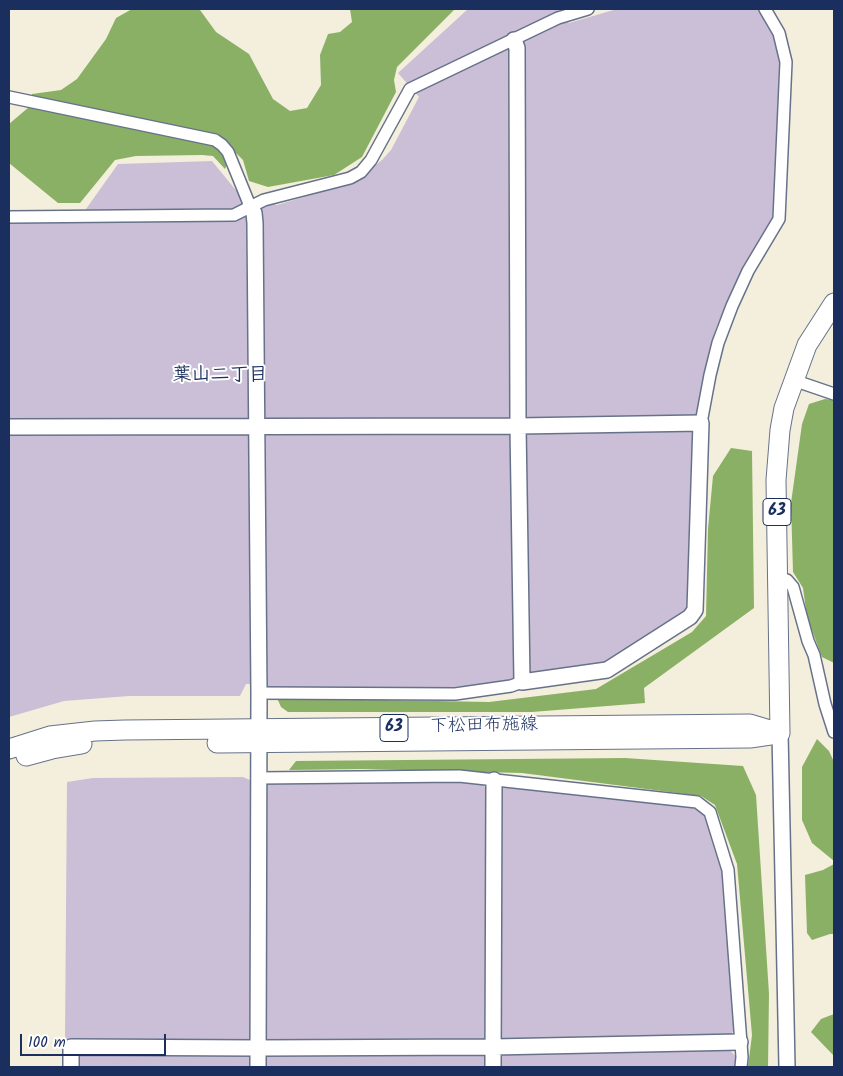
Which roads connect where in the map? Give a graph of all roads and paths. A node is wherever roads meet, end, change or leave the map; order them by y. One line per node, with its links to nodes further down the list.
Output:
1 (588, 9): 3 (street)
2 (765, 9): 10 (street)
3 (514, 40): 5 (street); 12 (street)
4 (9, 97): 5 (street)
5 (250, 206): 6 (street); 11 (street)
6 (9, 217)
7 (834, 303): 8 (main road, 63)
8 (792, 380): 9 (street); 14 (main road, 63)
9 (834, 394)
10 (701, 423): 12 (street); 15 (street)
11 (257, 426): 12 (street); 13 (street); 16 (street)
12 (518, 426): 15 (street)
13 (9, 427)
14 (779, 578): 17 (street); 18 (main road, 63)
15 (522, 682): 16 (street)
16 (259, 693): 19 (street)
17 (834, 732)
18 (780, 733): 19 (main road, 下松田布施線 / 63); 31 (street)
19 (259, 736): 20 (main road, 下松田布施線 / 63); 21 (main road, 下松田布施線 / 63); 22 (street)
20 (9, 749)
21 (9, 761)
22 (258, 778): 23 (street); 25 (street)
23 (494, 780): 24 (street); 26 (street)
24 (740, 1042): 26 (street); 30 (street)
25 (257, 1048): 26 (street); 27 (street); 28 (street)
26 (493, 1048): 29 (street)
27 (71, 1067)
28 (258, 1067)
29 (493, 1067)
30 (740, 1067)
31 (787, 1067)

